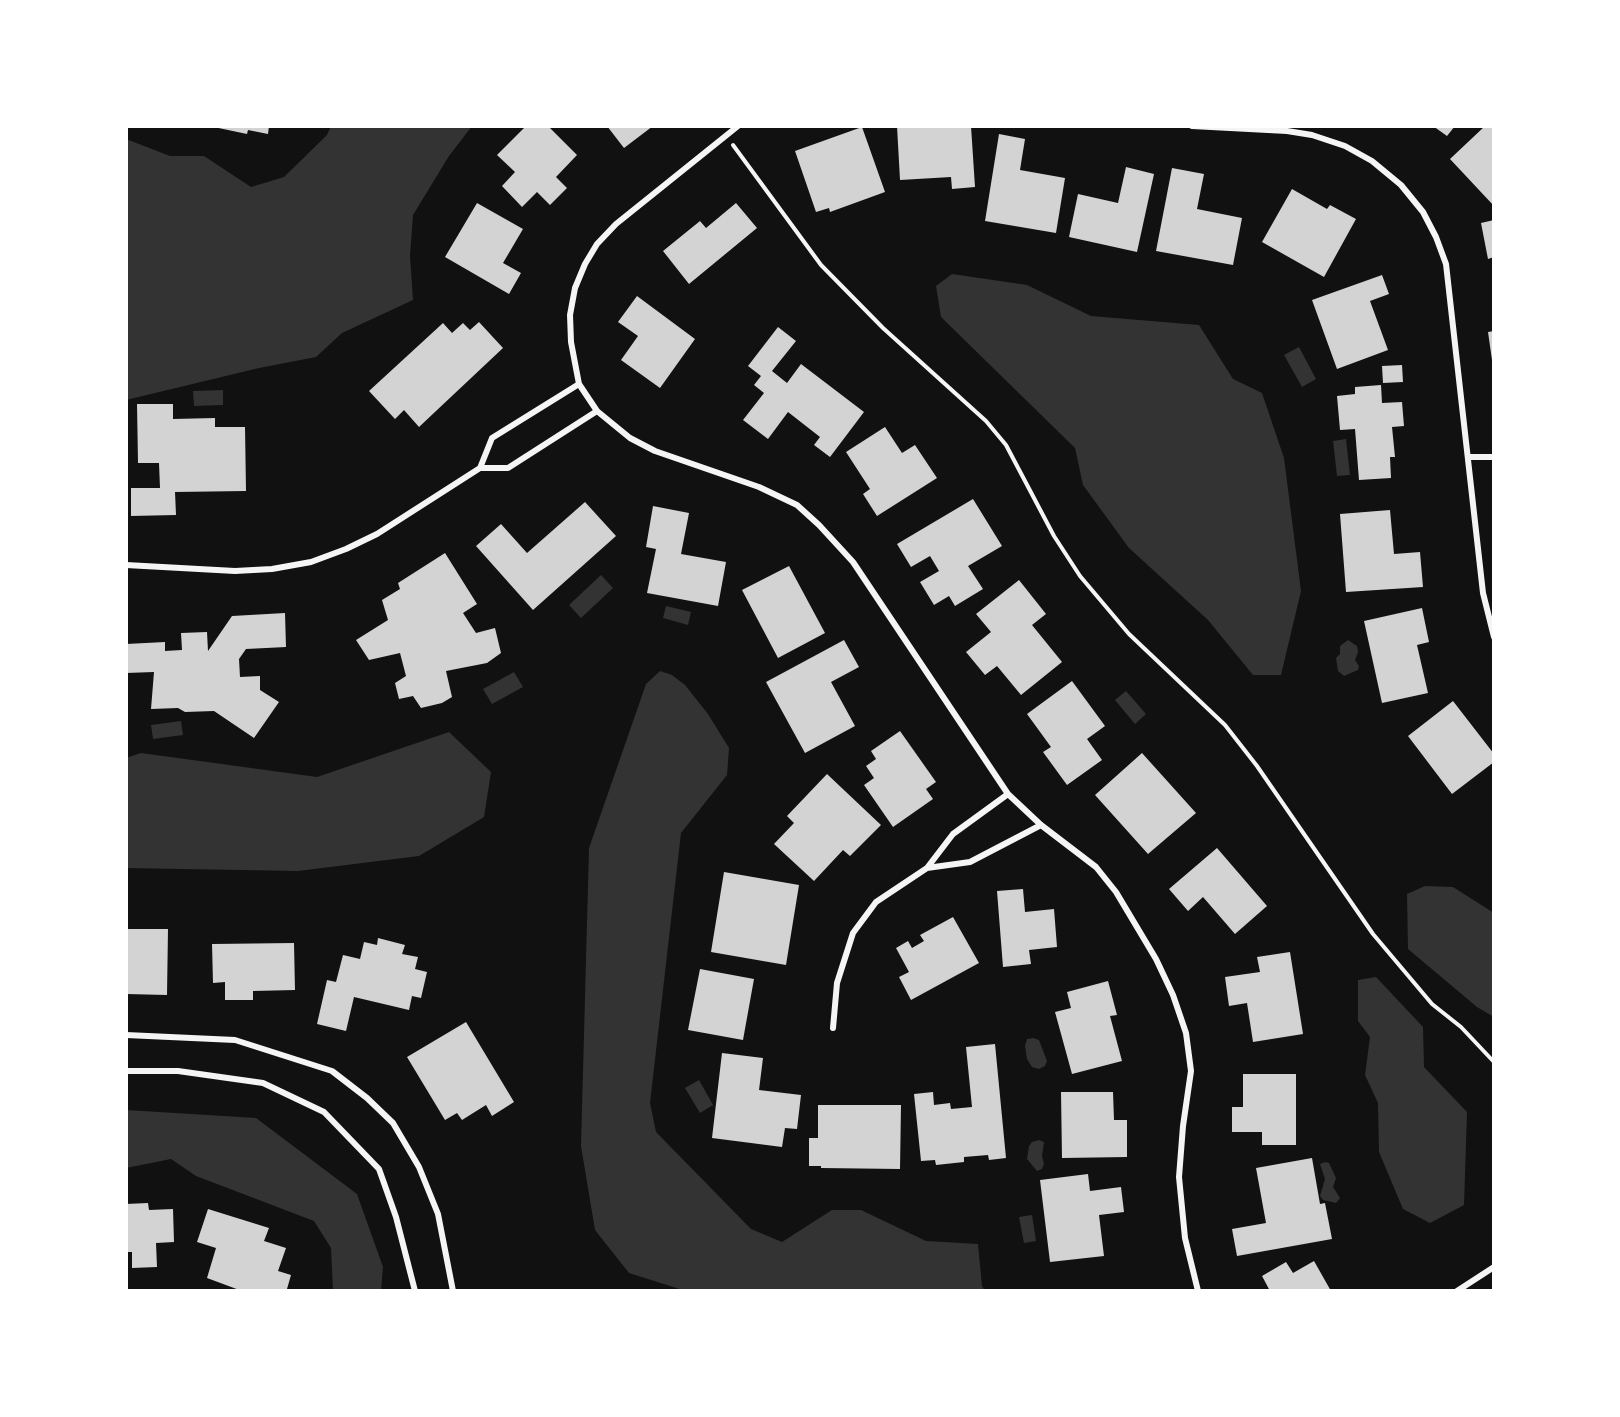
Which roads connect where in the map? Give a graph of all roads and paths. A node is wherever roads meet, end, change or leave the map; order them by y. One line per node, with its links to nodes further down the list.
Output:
1 (738, 126): 4 (street)
2 (1192, 126): 6 (street)
3 (733, 146): 16 (path)
4 (579, 384): 5 (street); 8 (street)
5 (597, 411): 8 (street); 11 (street)
6 (1468, 457): 7 (street); 10 (street)
7 (1494, 457)
8 (480, 468): 9 (street)
9 (126, 565)
10 (1494, 637)
11 (1008, 794): 12 (street); 13 (street)
12 (1041, 825): 13 (street); 21 (street)
13 (927, 868): 14 (street)
14 (832, 1028)
15 (126, 1035): 20 (street)
16 (1494, 1062)
17 (126, 1071): 19 (street)
18 (1494, 1267): 22 (street)
19 (415, 1291)
20 (453, 1291)
21 (1198, 1291)
22 (1457, 1291)

